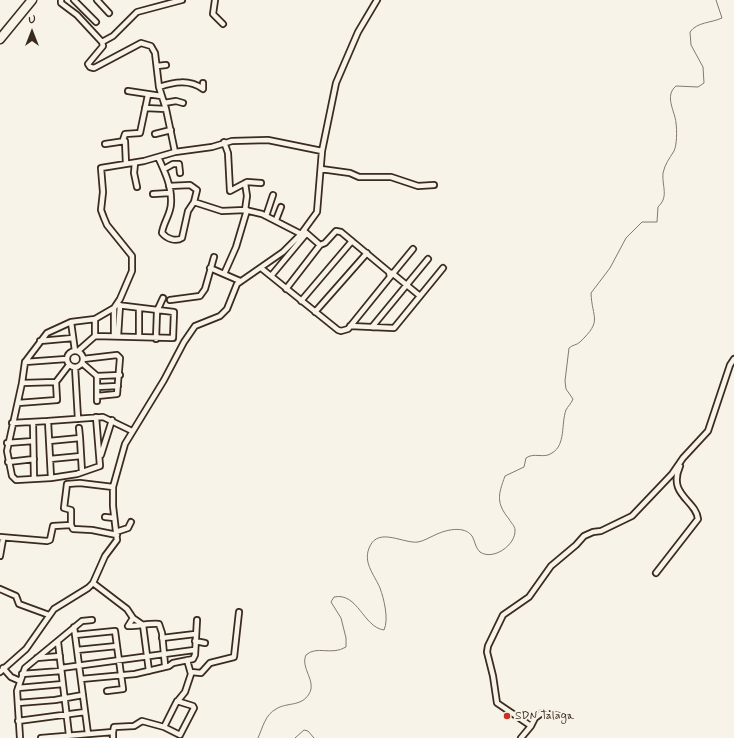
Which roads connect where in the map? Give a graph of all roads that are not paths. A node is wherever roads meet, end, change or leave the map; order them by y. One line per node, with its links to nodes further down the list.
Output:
1 (32, 0): 11 (highway)
2 (60, 0): 12 (street)
3 (74, 0): 9 (street)
4 (97, 0): 8 (street)
5 (182, 0): 12 (street)
6 (215, 0): 10 (street)
7 (377, 0): 29 (street)
8 (109, 13)
9 (96, 22)
10 (223, 24)
11 (0, 39)
12 (102, 42): 13 (street)
13 (157, 66): 14 (street); 16 (street)
14 (166, 66)
15 (203, 83): 16 (street)
16 (159, 86): 19 (street)
17 (128, 91): 18 (street)
18 (148, 95): 19 (street); 22 (street)
19 (161, 96): 20 (street)
20 (164, 103): 21 (street); 23 (street)
21 (183, 103)
22 (144, 108): 23 (street); 26 (street)
23 (166, 109): 24 (street)
24 (171, 130): 25 (street); 30 (street)
25 (155, 134)
26 (123, 140): 28 (street); 33 (street)
27 (224, 142): 29 (street); 30 (street); 37 (street)
28 (105, 144)
29 (322, 151): 35 (street)
30 (175, 152): 31 (street)
31 (158, 157): 32 (street); 34 (street)
32 (135, 163): 33 (street); 41 (street)
33 (126, 164): 70 (street)
34 (164, 169): 36 (street); 40 (street)
35 (321, 169): 39 (street); 50 (street)
36 (180, 173)
37 (245, 183): 38 (street); 47 (street)
38 (261, 183)
39 (434, 185)
40 (169, 186): 42 (street); 45 (street)
41 (137, 187)
42 (170, 193): 43 (street); 45 (street)
43 (153, 194)
44 (272, 195): 48 (street)
45 (194, 202): 47 (street)
46 (281, 207): 49 (street)
47 (246, 210): 48 (street); 60 (street)
48 (266, 216): 49 (street)
49 (276, 220): 50 (street)
50 (304, 233): 52 (street); 58 (street); 62 (street)
51 (352, 241): 52 (street); 54 (street); 69 (street)
52 (320, 245): 65 (street)
53 (413, 249): 61 (street)
54 (367, 253): 61 (street); 73 (street)
55 (214, 257): 57 (street)
56 (428, 259): 64 (street)
57 (210, 268): 60 (street); 68 (street)
58 (261, 268): 62 (street); 63 (street)
59 (443, 268): 66 (street)
60 (224, 274): 63 (street)
61 (391, 275): 64 (street); 76 (street)
62 (271, 276): 65 (street)
63 (240, 281): 105 (street)
64 (407, 284): 66 (street); 77 (street)
65 (286, 289): 69 (street)
66 (420, 296): 77 (street)
67 (163, 298): 72 (street)
68 (170, 300)
69 (301, 301): 73 (street)
70 (117, 306): 71 (street); 74 (street); 79 (street)
71 (139, 309): 72 (street); 80 (street)
72 (157, 311): 82 (street); 82 (street)
73 (315, 312): 76 (street)
74 (95, 319): 75 (street); 78 (street)
75 (71, 322): 81 (street); 83 (street)
76 (350, 326): 77 (street)
77 (372, 327)
78 (95, 336): 79 (street); 84 (street)
79 (116, 336): 80 (street)
80 (139, 336): 82 (street)
81 (73, 338): 83 (street); 84 (street)
82 (156, 339)
83 (40, 341): 88 (street)
84 (76, 351): 85 (street); 87 (street)
85 (66, 359): 88 (street); 89 (street)
86 (734, 359): 111 (street)
87 (82, 361): 90 (street); 91 (street); 92 (street)
88 (25, 362): 94 (street)
89 (69, 365): 90 (street); 93 (street)
90 (75, 367): 99 (street)
91 (120, 375): 92 (street); 95 (street)
92 (97, 376): 96 (street)
93 (56, 382): 94 (street); 97 (street)
94 (22, 383): 97 (street)
95 (118, 386): 96 (street); 96 (street)
96 (97, 387)
97 (18, 403): 103 (street)
98 (96, 417): 99 (street); 100 (street); 112 (street)
99 (78, 419): 101 (street)
100 (112, 420): 105 (street); 112 (street)
101 (48, 421): 102 (street); 107 (street)
102 (33, 422): 103 (street); 108 (street)
103 (12, 424): 109 (street)
104 (79, 428): 106 (street)
105 (132, 432): 119 (street)
106 (80, 438): 107 (street); 110 (street)
107 (49, 441): 114 (street)
108 (33, 442): 109 (street); 113 (street)
109 (7, 443): 115 (street)
110 (81, 456): 114 (street); 116 (street)
111 (685, 456): 127 (street); 173 (street)
112 (100, 458): 116 (street)
113 (34, 459): 115 (street); 118 (street)
114 (50, 459): 117 (street)
115 (8, 462): 118 (street)
116 (82, 472): 117 (street)
117 (51, 478): 118 (street)
118 (34, 479)
119 (113, 487): 121 (street); 123 (street)
120 (105, 517): 121 (street)
121 (114, 518): 124 (street)
122 (131, 522): 124 (street)
123 (71, 525): 124 (street); 125 (street)
124 (117, 534): 128 (street)
125 (2, 538): 126 (street)
126 (0, 556)
127 (656, 573)
128 (94, 583): 131 (street); 132 (street)
129 (0, 589): 131 (street)
130 (239, 612): 157 (street)
131 (49, 615): 155 (street)
132 (133, 618): 135 (street); 135 (street)
133 (92, 620): 136 (street)
134 (197, 620): 137 (street)
135 (143, 625): 139 (street); 148 (street)
136 (74, 627): 138 (street); 141 (street)
137 (195, 634): 139 (street); 140 (street)
138 (75, 635): 143 (street); 144 (street)
139 (162, 638): 146 (street)
140 (195, 641): 142 (street); 145 (street)
141 (58, 642): 147 (street); 149 (street)
142 (205, 643)
143 (117, 646): 144 (street); 150 (street)
144 (77, 650): 152 (street)
145 (194, 650): 146 (street); 151 (street)
146 (164, 654): 148 (street); 153 (street)
147 (60, 656): 149 (street); 154 (street)
148 (147, 656): 150 (street); 156 (street)
149 (35, 658): 158 (street)
150 (119, 660): 152 (street); 159 (street)
151 (188, 660): 156 (street); 157 (street)
152 (79, 665): 154 (street); 160 (street)
153 (165, 665)
154 (61, 669): 158 (street); 162 (street)
155 (2, 670): 161 (street)
156 (149, 671): 159 (street)
157 (191, 672): 167 (street)
158 (22, 674): 161 (street)
159 (121, 675): 160 (street); 164 (street)
160 (81, 679): 165 (street)
161 (20, 681): 163 (street)
162 (63, 684): 163 (street); 166 (street)
163 (18, 688): 168 (street)
164 (107, 691)
165 (83, 695): 166 (street); 169 (street)
166 (65, 698): 168 (street); 170 (street)
167 (177, 701): 174 (street); 174 (street)
168 (18, 703): 172 (street)
169 (85, 712): 170 (street); 176 (street)
170 (67, 715): 172 (street); 177 (street)
171 (560, 716): 173 (street)
172 (18, 721): 178 (street)
173 (531, 726): 181 (street)
174 (164, 727): 175 (street)
175 (113, 732): 176 (street); 180 (street)
176 (88, 734): 177 (street)
177 (69, 735): 179 (street)
178 (20, 738)
179 (41, 738)
180 (114, 738)
181 (521, 738)

